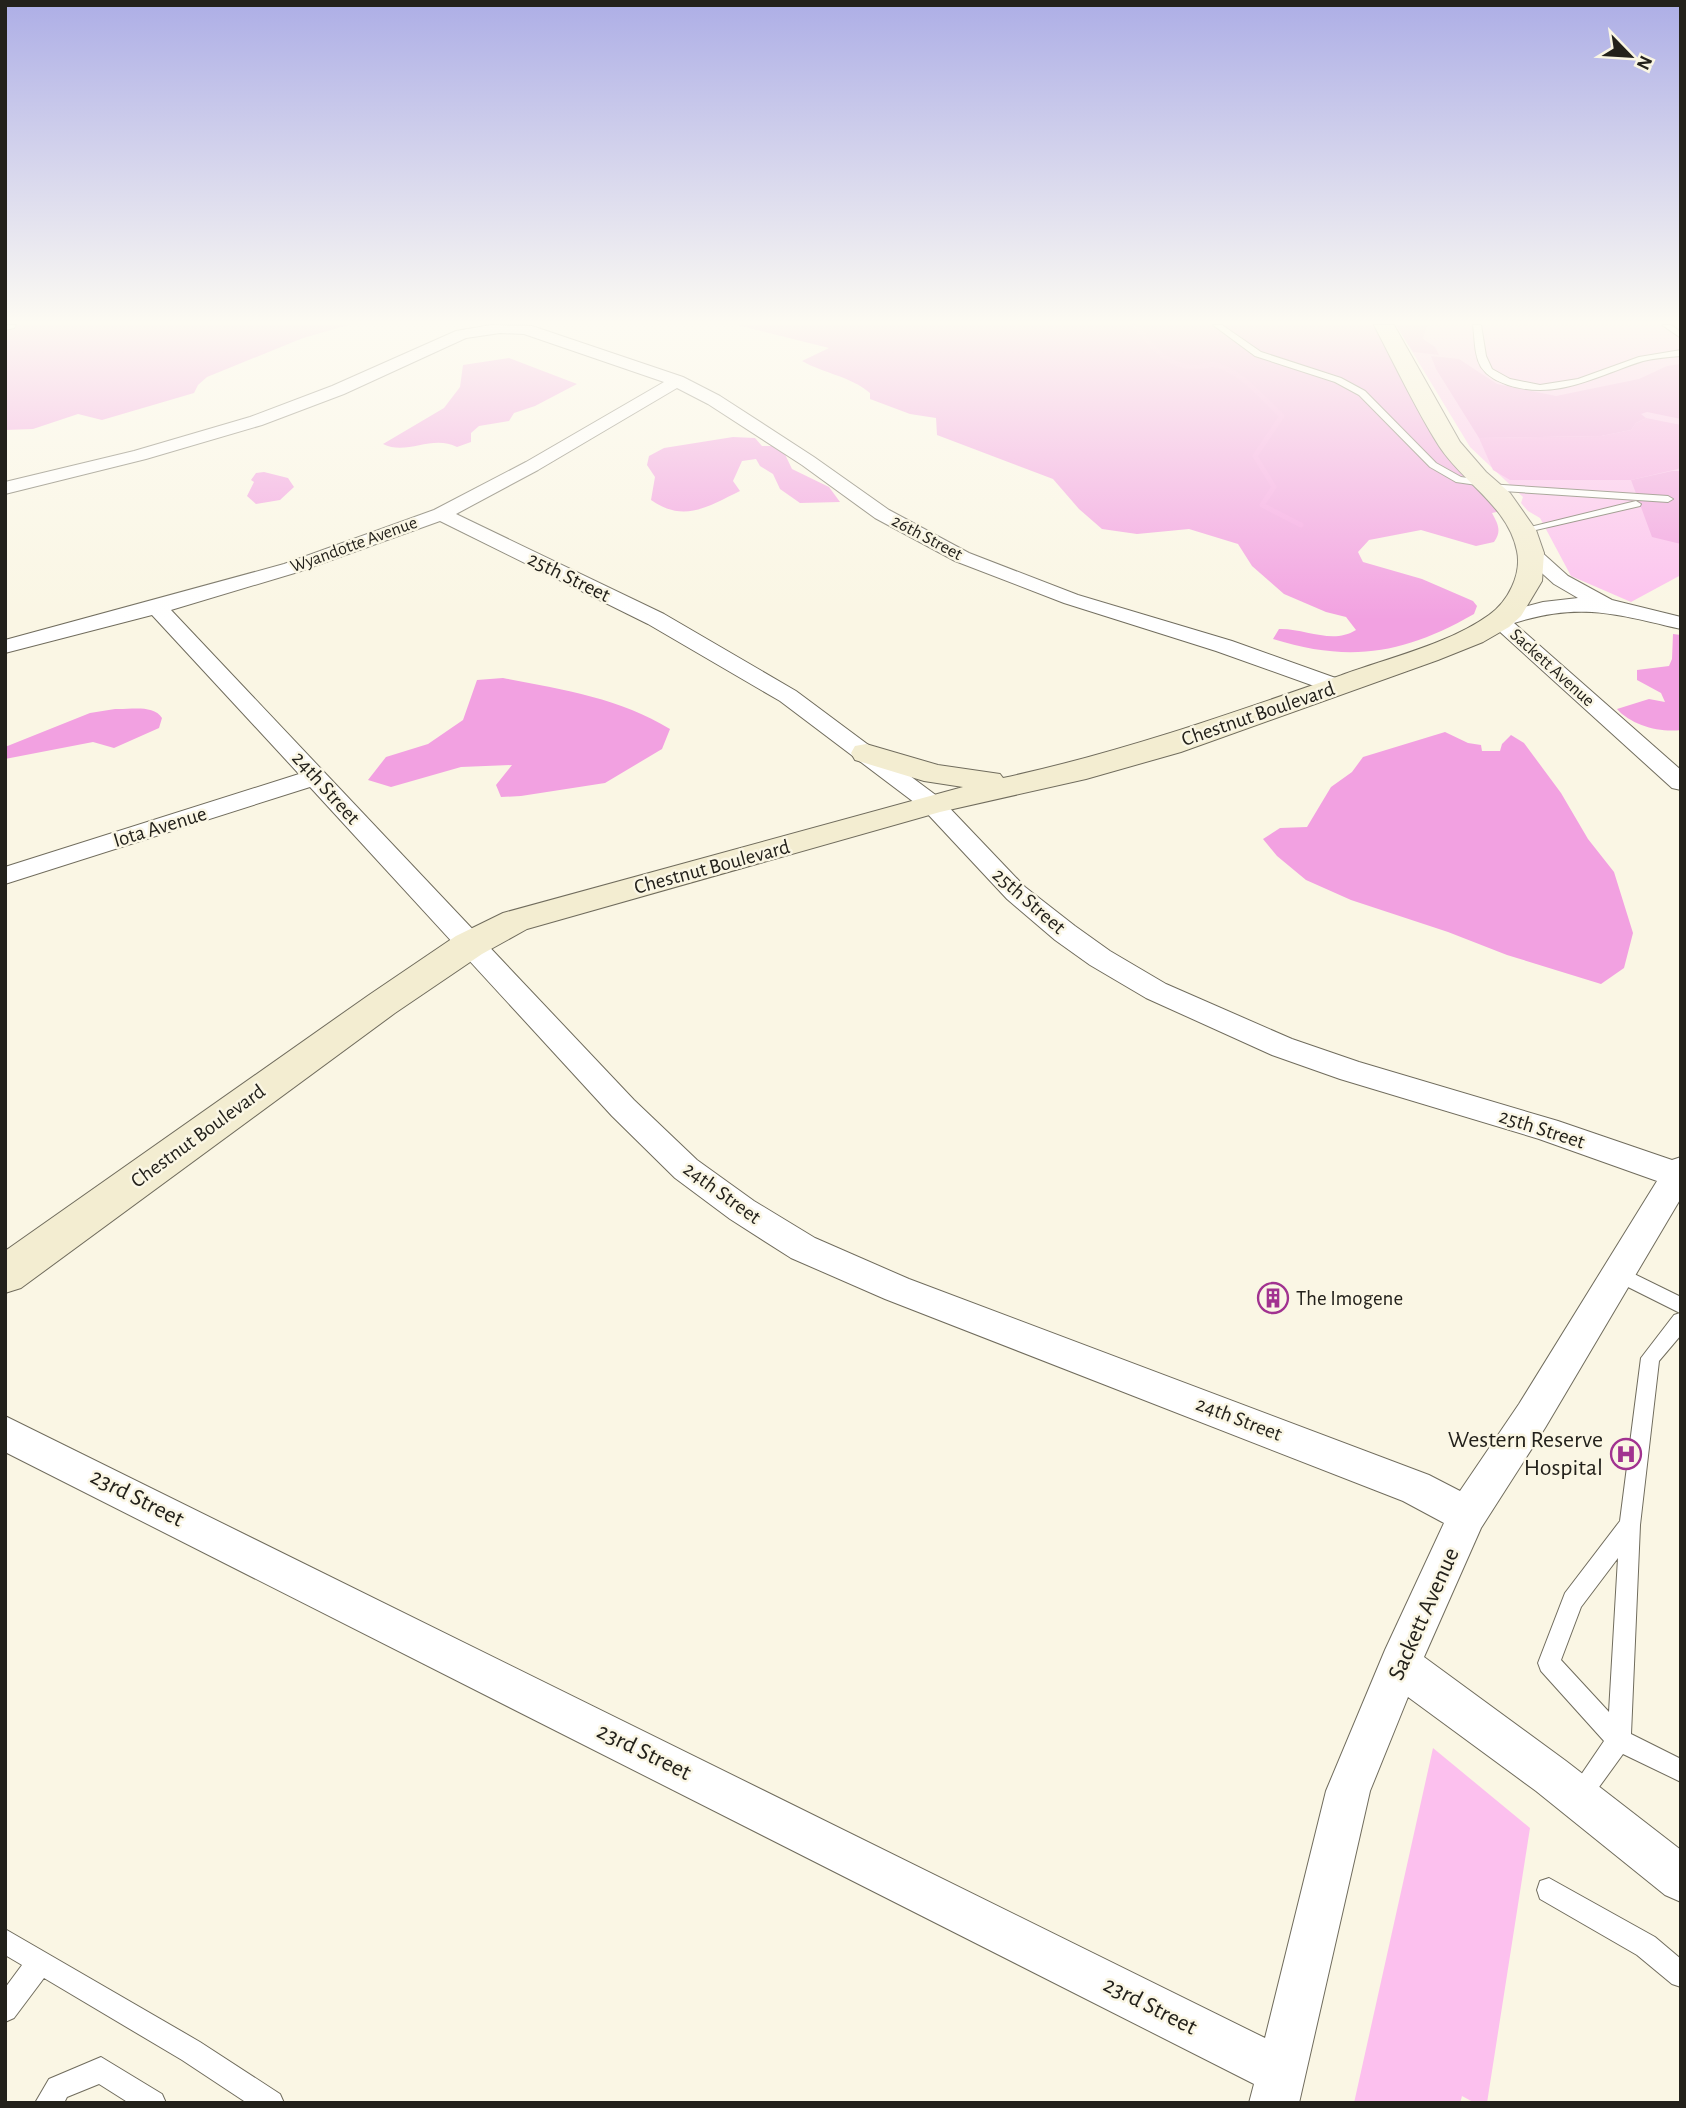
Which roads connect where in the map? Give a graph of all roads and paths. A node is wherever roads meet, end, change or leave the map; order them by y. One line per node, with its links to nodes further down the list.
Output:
1 (248, 423): 7 (street, 26th Street)
2 (605, 423): 10 (street, Wyandotte Avenue)
3 (751, 423): 18 (street, 26th Street)
4 (1392, 423): 6 (lane)
5 (1438, 423): 6 (street, Sackett Avenue)
6 (1486, 485): 9 (lane); 11 (street, Sackett Avenue)
7 (5, 488)
8 (1680, 496): 9 (lane)
9 (1668, 499): 11 (lane)
10 (441, 514): 14 (street, Wyandotte Avenue); 19 (street, 25th Street)
11 (1523, 530): 12 (street, Sackett Avenue)
12 (1531, 553): 13 (street); 15 (street, Sackett Avenue)
13 (1610, 606): 15 (street); 16 (street)
14 (157, 607): 17 (street, Wyandotte Avenue); 20 (street, 24th Street)
15 (1499, 621): 18 (street, Chestnut Boulevard); 21 (street, Sackett Avenue)
16 (1681, 623)
17 (5, 647)
18 (1336, 686): 22 (street, Chestnut Boulevard)
19 (866, 753): 22 (street); 23 (street, 25th Street)
20 (315, 777): 24 (street, Iota Avenue); 25 (street, 24th Street)
21 (1681, 783)
22 (1019, 784): 23 (street, Chestnut Boulevard)
23 (932, 803): 25 (street, Chestnut Boulevard); 26 (street, 25th Street)
24 (5, 876)
25 (469, 945): 28 (street, Chestnut Boulevard); 32 (street, 24th Street)
26 (1679, 1172): 27 (street, Sackett Avenue)
27 (1618, 1274): 29 (lane); 32 (street, Sackett Avenue)
28 (5, 1275)
29 (1681, 1306)
30 (1681, 1321): 33 (lane)
31 (5, 1433): 44 (street, 23rd Street)
32 (1467, 1515): 34 (street, Sackett Avenue)
33 (1630, 1525): 35 (lane); 35 (lane)
34 (1400, 1665): 37 (street); 44 (street, Sackett Avenue)
35 (1619, 1740): 36 (lane); 37 (lane)
36 (1681, 1771)
37 (1578, 1798): 38 (street)
38 (1681, 1879)
39 (1549, 1890): 42 (lane)
40 (5, 1941): 41 (lane)
41 (40, 1962): 43 (lane); 47 (lane)
42 (1681, 1975)
43 (5, 2009)
44 (1277, 2088)
45 (48, 2103): 46 (lane)
46 (153, 2103)
47 (271, 2103)

